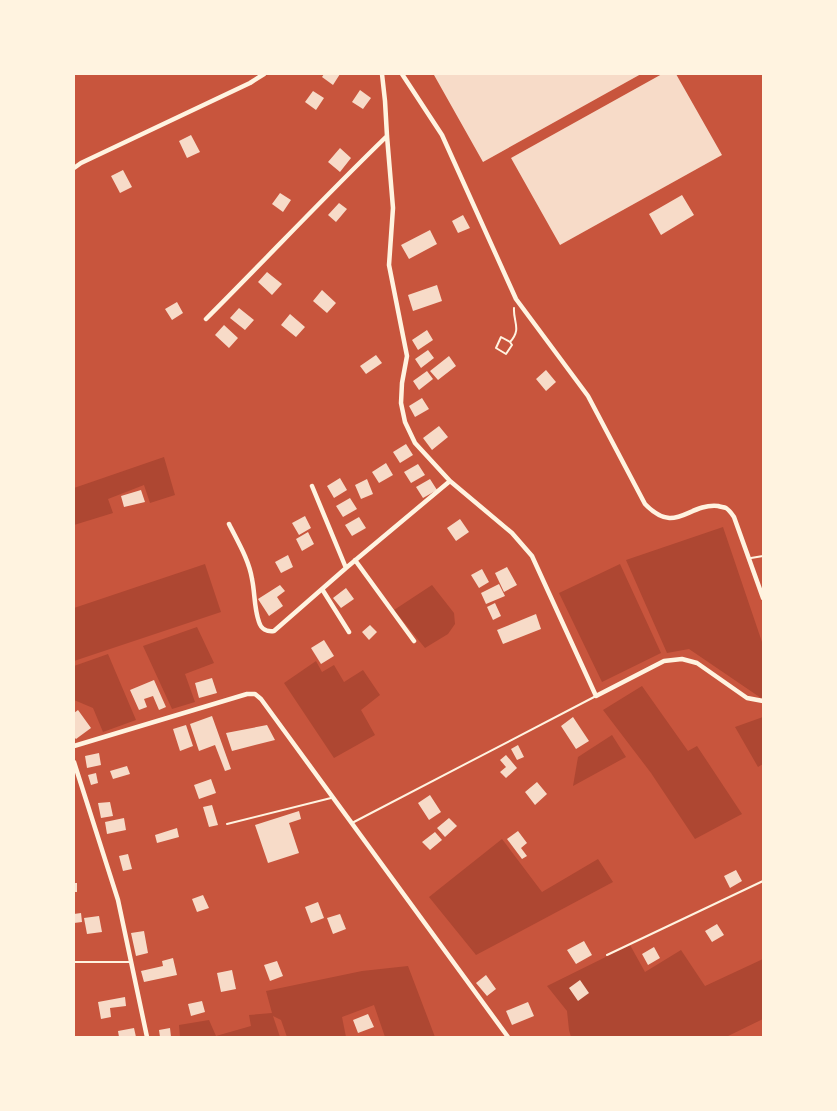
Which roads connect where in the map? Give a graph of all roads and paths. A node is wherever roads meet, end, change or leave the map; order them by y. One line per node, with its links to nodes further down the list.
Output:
1 (264, 74): 5 (street)
2 (382, 74): 4 (street)
3 (402, 74): 6 (street)
4 (387, 136): 7 (street); 9 (street)
5 (74, 168)
6 (517, 301): 8 (path); 13 (street)
7 (206, 319)
8 (510, 342): 8 (path)
9 (450, 481): 14 (street); 20 (street)
10 (312, 486): 15 (street)
11 (229, 524): 16 (street)
12 (763, 556): 13 (lane)
13 (750, 558): 17 (street)
14 (355, 560): 15 (street); 19 (street)
15 (346, 568): 16 (street)
16 (322, 589): 18 (street)
17 (763, 598)
18 (349, 632)
19 (414, 641)
20 (596, 696): 21 (street); 25 (lane)
21 (763, 701)
22 (74, 746): 24 (street)
23 (74, 762): 30 (street)
24 (333, 797): 25 (street); 26 (lane)
25 (352, 823): 32 (street)
26 (227, 824)
27 (763, 881): 28 (lane)
28 (607, 955)
29 (74, 962): 30 (lane)
30 (131, 962): 31 (street)
31 (147, 1037)
32 (508, 1037)

